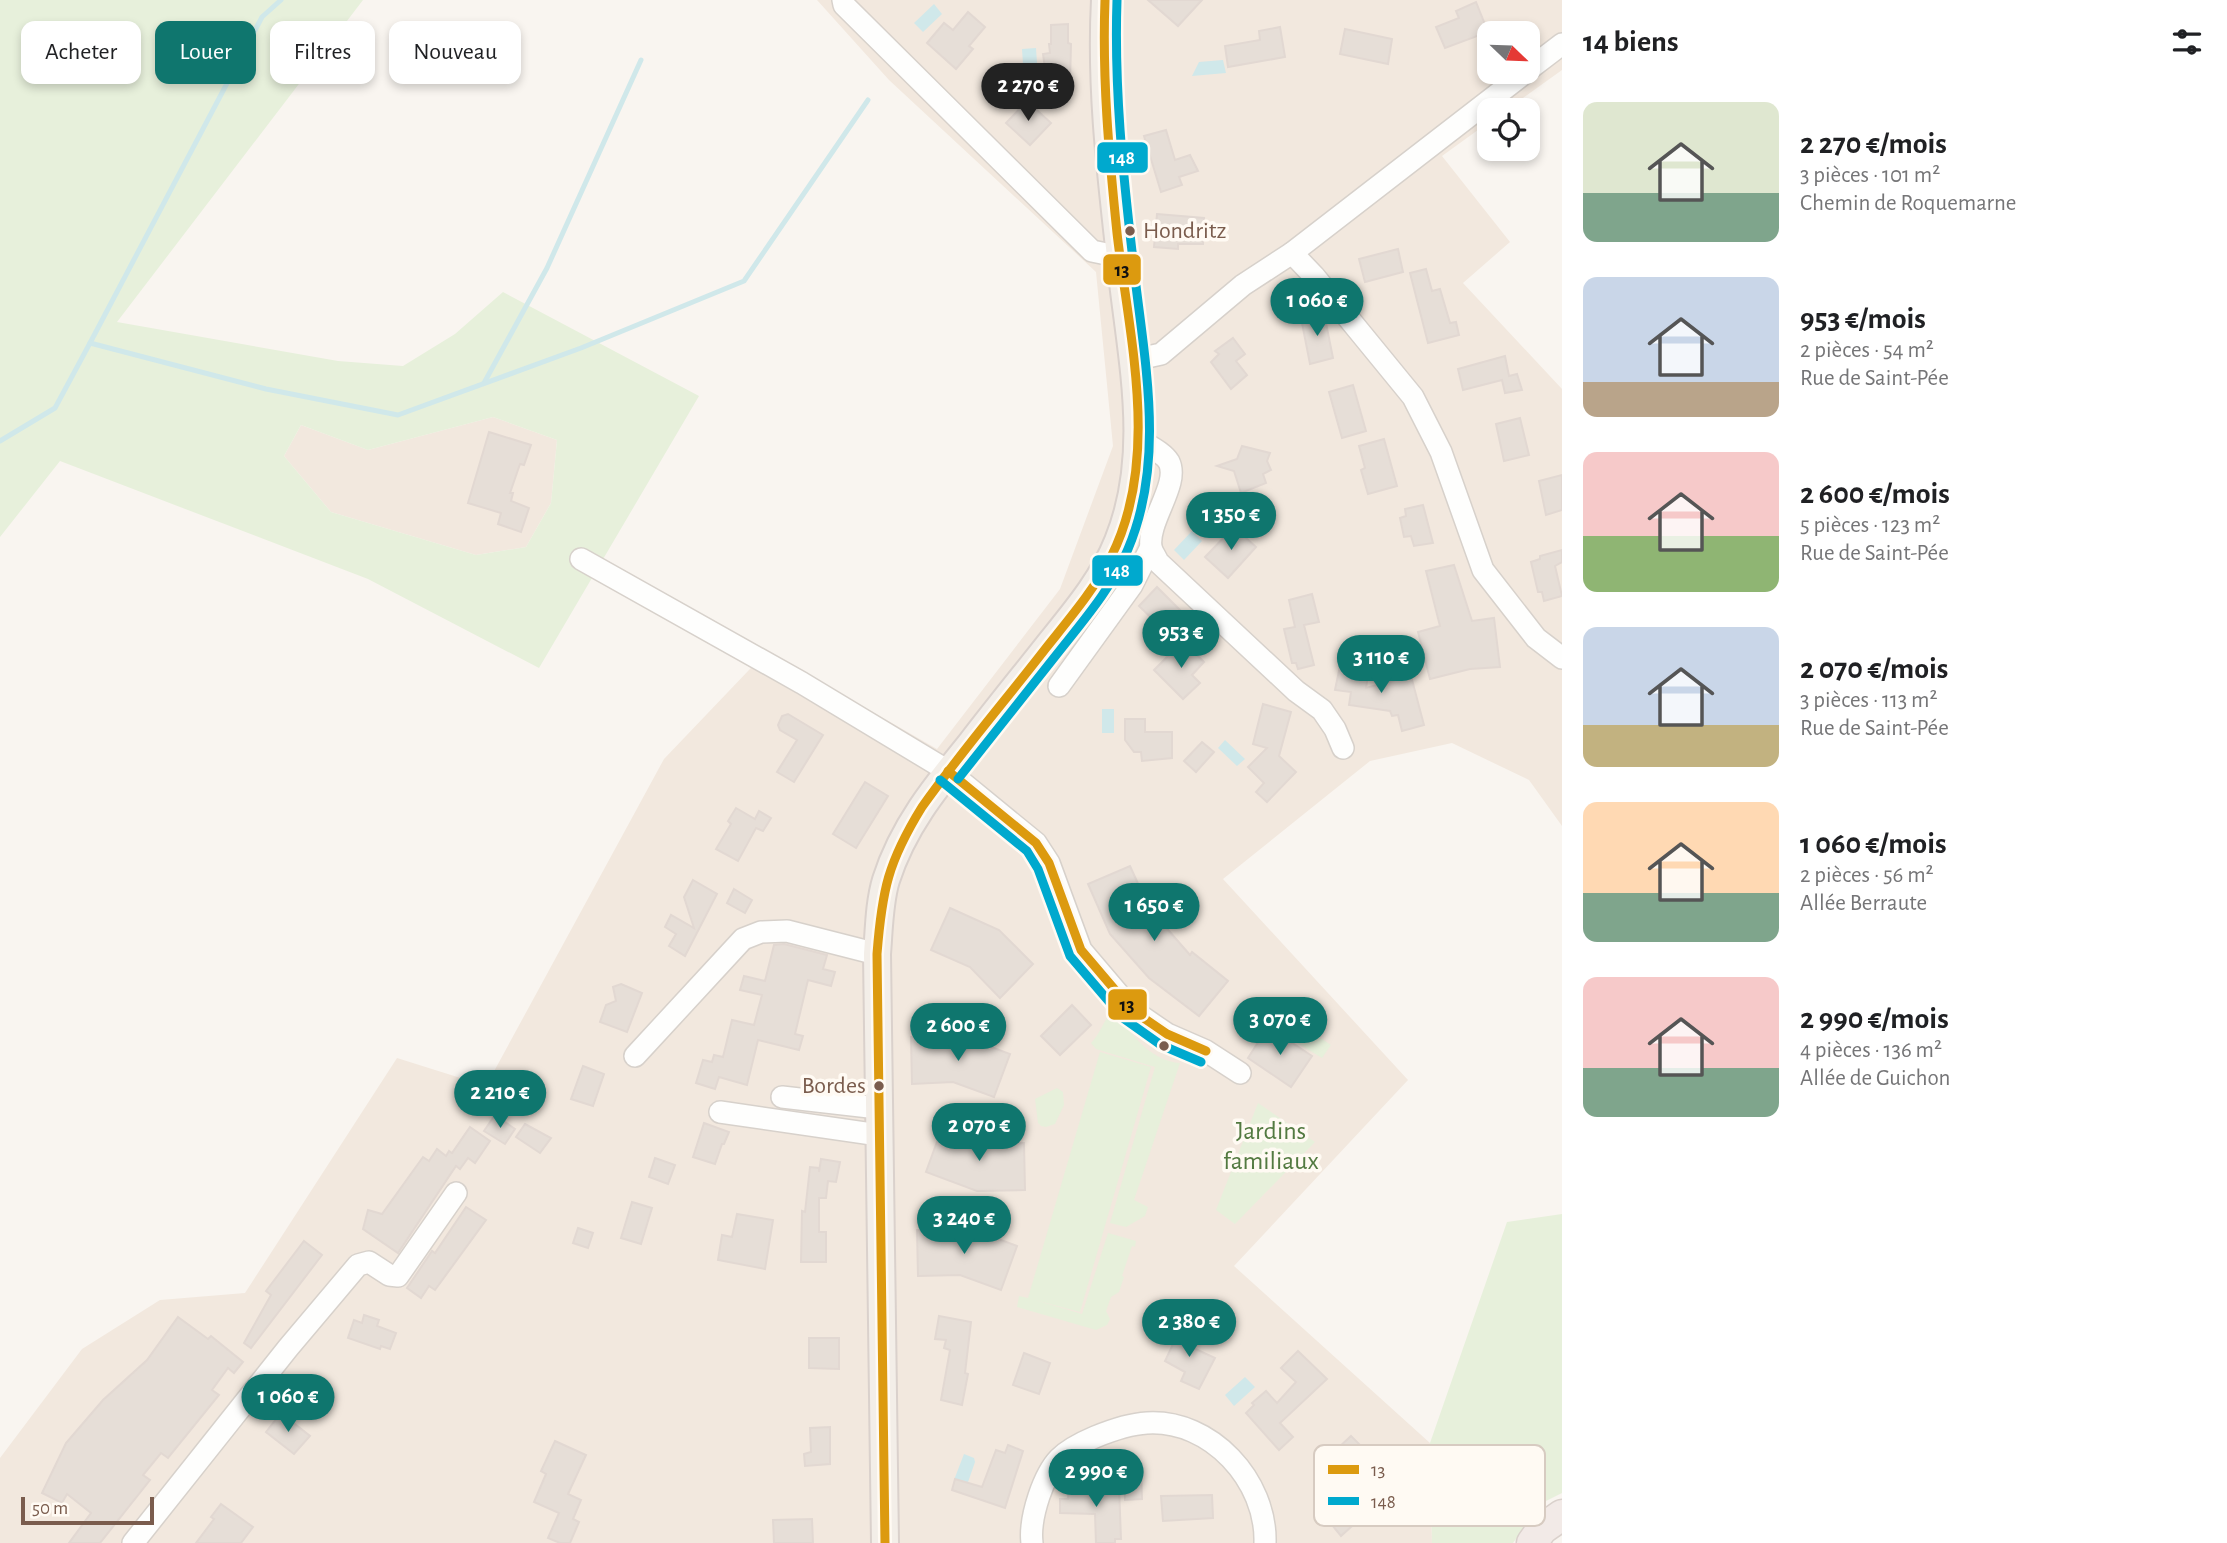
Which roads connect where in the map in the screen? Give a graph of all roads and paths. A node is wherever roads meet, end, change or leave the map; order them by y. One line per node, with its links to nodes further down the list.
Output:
1 (843, 0): 7 (street)
2 (1105, 0): 7 (main road)
3 (1562, 44): 4 (street)
4 (1540, 61)
5 (1510, 84): 6 (street)
6 (1292, 253): 8 (street); 12 (street)
7 (1121, 257): 8 (main road)
8 (1134, 360): 9 (main road)
9 (1138, 439): 10 (street); 15 (main road)
10 (1151, 547): 13 (street); 14 (street)
11 (581, 559): 15 (street)
12 (1562, 658)
13 (1059, 687)
14 (1343, 748)
15 (948, 771): 16 (main road); 18 (street)
16 (877, 954): 17 (street); 20 (main road)
17 (635, 1056)
18 (1240, 1073)
19 (782, 1097): 20 (street)
20 (878, 1108): 22 (main road)
21 (720, 1112): 22 (street)
22 (878, 1135): 27 (main road)
23 (456, 1193): 26 (street)
24 (1562, 1515): 30 (highway)
25 (1562, 1538): 31 (highway)
26 (133, 1543)
27 (885, 1543)
28 (1032, 1543): 29 (street)
29 (1265, 1543)
30 (1532, 1543)
31 (1556, 1543)

